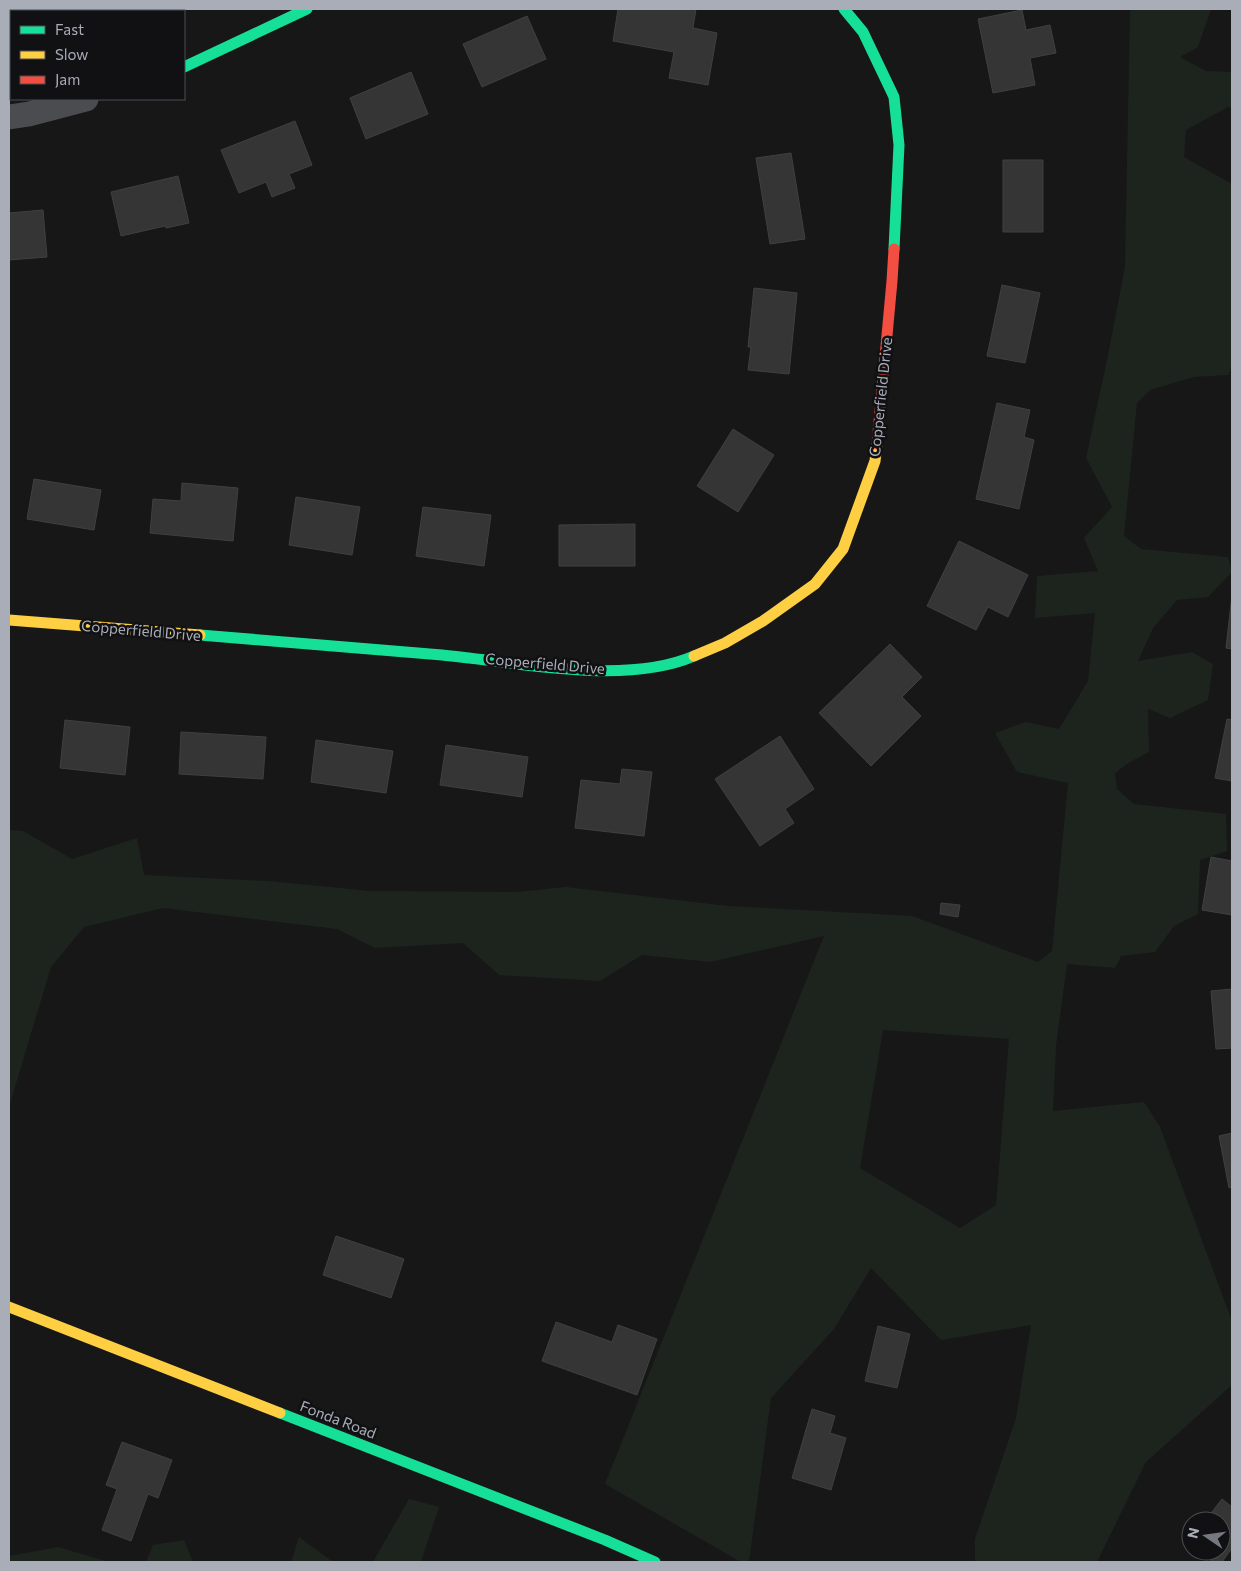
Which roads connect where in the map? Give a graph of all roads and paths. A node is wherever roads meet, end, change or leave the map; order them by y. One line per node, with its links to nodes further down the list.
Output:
1 (307, 9): 3 (street)
2 (844, 9): 6 (street, Copperfield Drive)
3 (185, 67)
4 (82, 100): 5 (street)
5 (9, 117)
6 (9, 620)
7 (9, 1307): 8 (street, Fonda Road)
8 (654, 1562)

